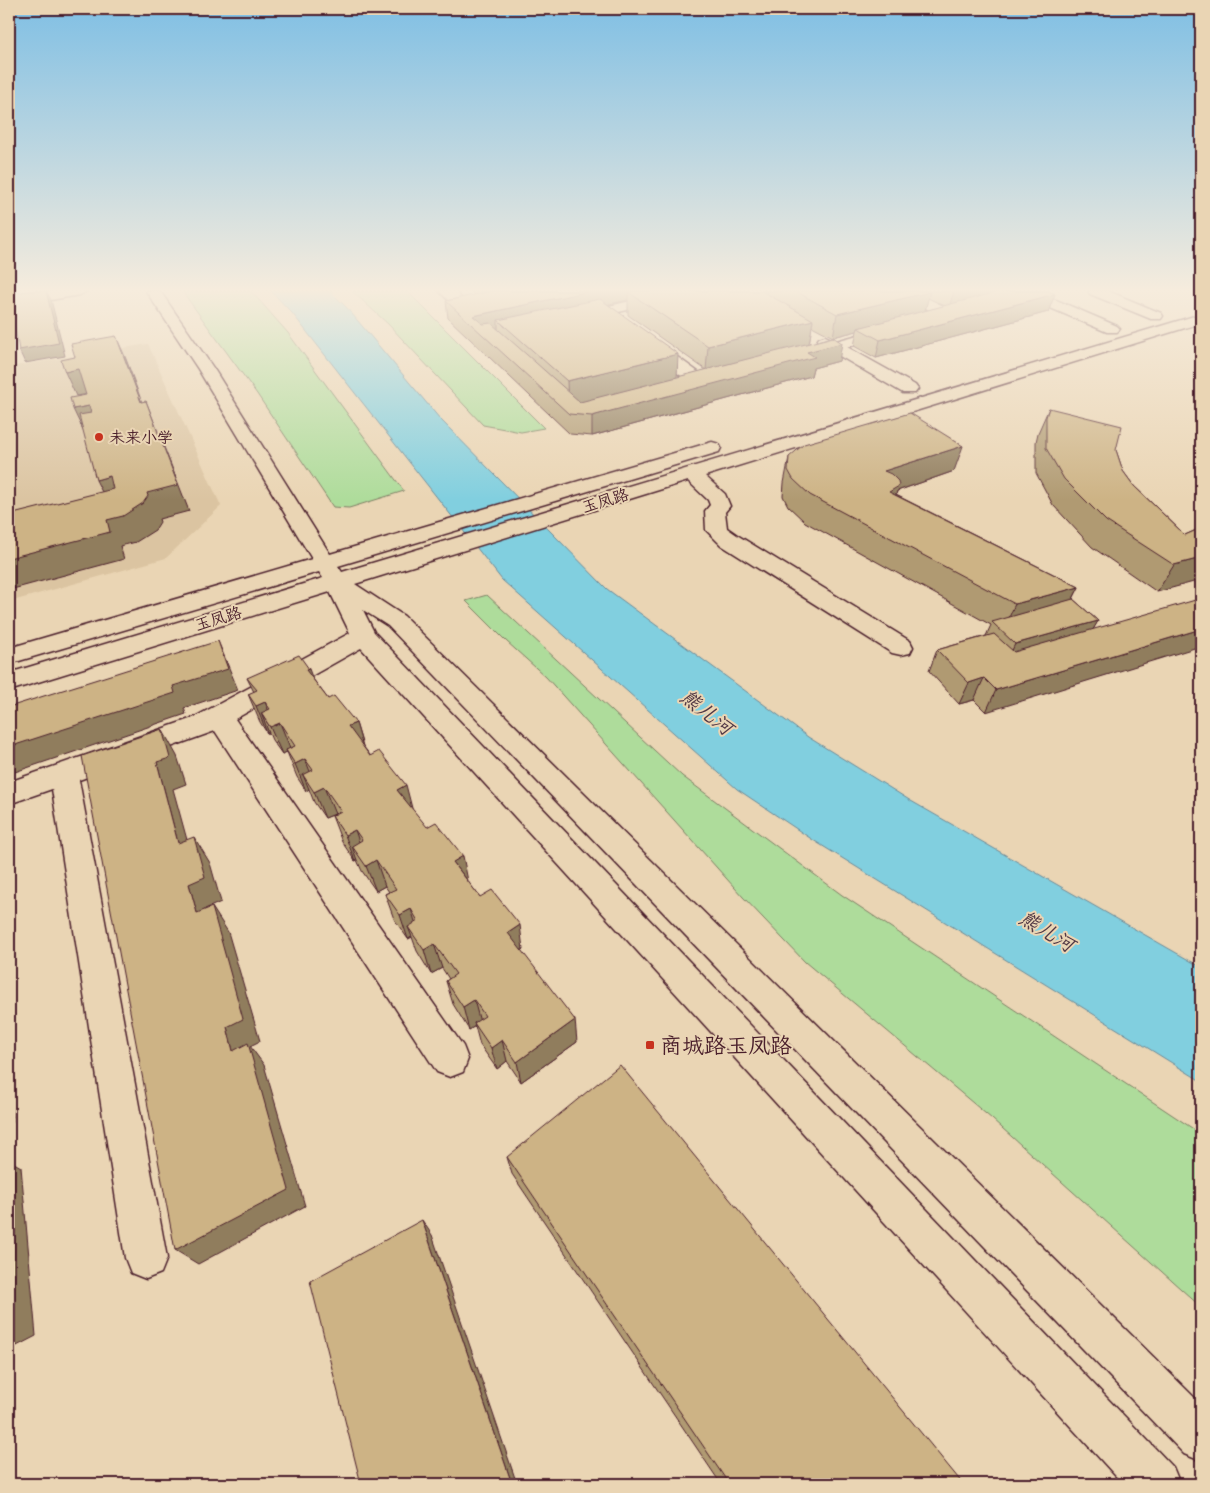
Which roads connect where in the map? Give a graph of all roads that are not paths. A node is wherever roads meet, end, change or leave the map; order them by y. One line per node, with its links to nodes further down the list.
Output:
1 (200, 361): 15 (street)
2 (671, 361): 8 (street)
3 (858, 361): 11 (street)
4 (1005, 361): 7 (street)
5 (1062, 361): 14 (street, 玉凤路)
6 (718, 376): 8 (street)
7 (953, 376)
8 (699, 381): 10 (street)
9 (926, 384): 11 (street)
10 (681, 385)
11 (909, 390): 12 (street)
12 (890, 395)
13 (727, 443): 15 (street, 玉凤路)
14 (692, 474): 15 (street, 玉凤路); 17 (street)
15 (331, 572): 16 (street); 18 (street, 玉凤路); 19 (street, 玉凤路); 25 (street)
16 (364, 636): 20 (street); 26 (street)
17 (901, 648)
18 (9, 656)
19 (9, 682)
20 (219, 716): 21 (street); 23 (street)
21 (64, 774): 22 (street); 24 (street)
22 (9, 793)
23 (450, 1060)
24 (146, 1258)
25 (1201, 1437)
26 (1156, 1484)

